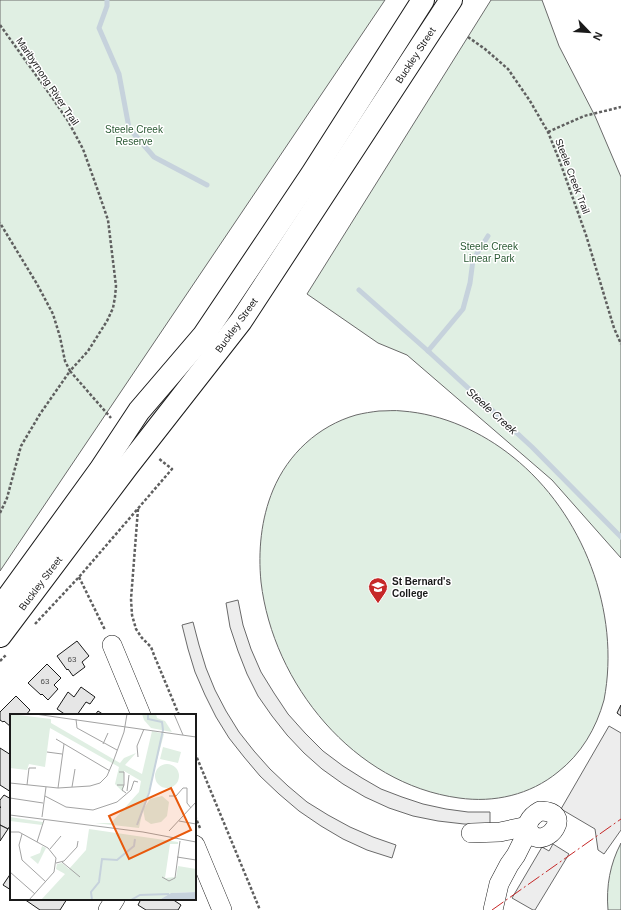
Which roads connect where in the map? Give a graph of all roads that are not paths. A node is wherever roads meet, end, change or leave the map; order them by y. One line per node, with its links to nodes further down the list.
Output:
1 (423, 0): 3 (main road, Buckley Street)
2 (451, 0): 4 (main road, Buckley Street)
3 (0, 608)
4 (5, 643)
5 (112, 644): 6 (street)
6 (141, 714)
7 (471, 833): 12 (street)
8 (196, 847): 11 (street)
9 (114, 900): 10 (street)
10 (108, 910)
11 (222, 910)
12 (493, 910)

